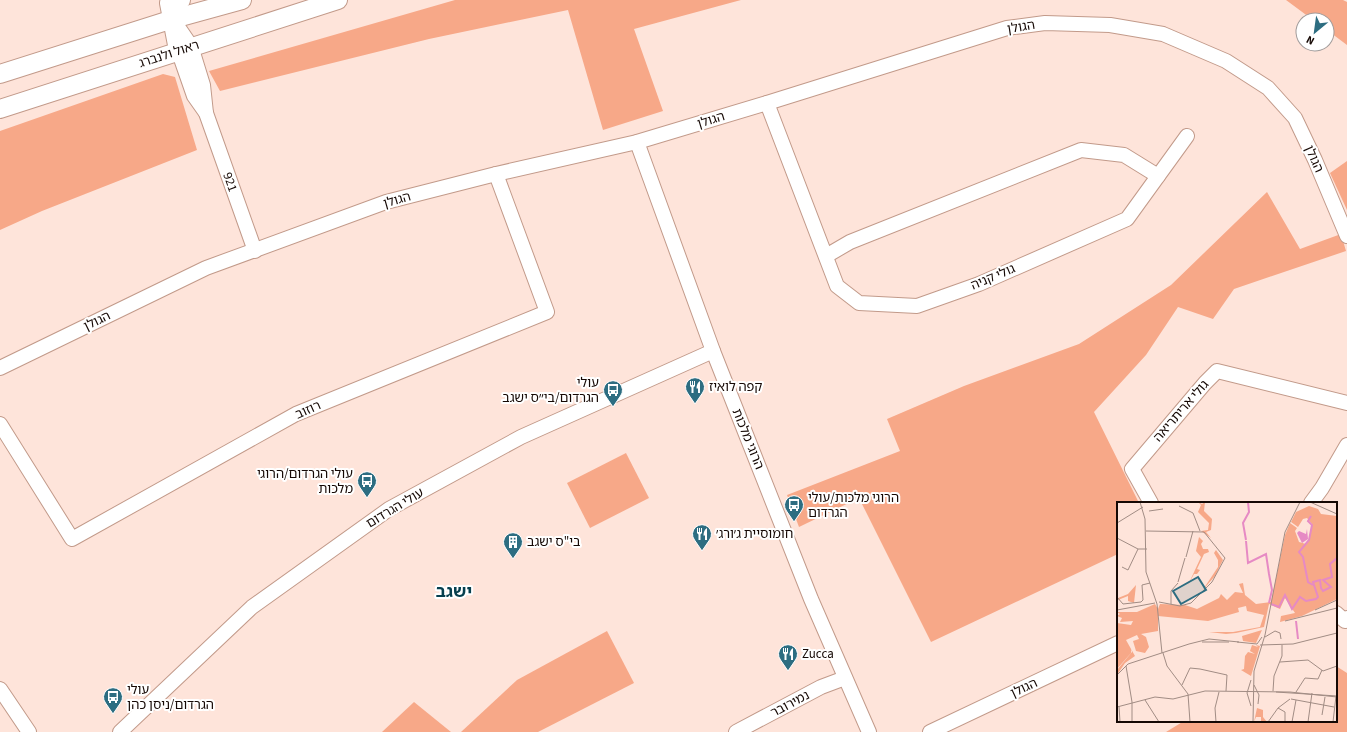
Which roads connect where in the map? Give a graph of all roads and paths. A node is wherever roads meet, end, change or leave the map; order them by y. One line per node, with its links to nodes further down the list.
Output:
1 (181, 0): 4 (street)
2 (242, 0): 4 (street)
3 (338, 0): 5 (street, ראול ולנברג)
4 (173, 19): 5 (street); 6 (street)
5 (185, 48): 8 (street, ראול ולנברג); 14 (street, 921)
6 (0, 74)
7 (767, 103): 10 (street, הגולן); 13 (street, הגולן); 15 (street, גולי קניה)
8 (0, 108)
9 (1187, 136): 12 (street, גולי קניה)
10 (637, 142): 11 (street, הגולן); 16 (street, הרוגי מלכות)
11 (496, 174): 14 (street, הגולן); 19 (street, רוזוב)
12 (1158, 176): 15 (street); 15 (street, גולי קניה)
13 (1347, 236)
14 (255, 250): 17 (street, הגולן)
15 (826, 256)
16 (713, 351): 26 (street, הרוגי מלכות); 29 (street, עולי הגרדום)
17 (0, 368)
18 (1347, 403): 21 (street, גולי אריתריאה)
19 (0, 424)
20 (1347, 445): 22 (street)
21 (1150, 502)
22 (1312, 502)
23 (1337, 614): 24 (street)
24 (1347, 618)
25 (1117, 643): 32 (street, הגולן)
26 (845, 678): 30 (street, נמירובר); 31 (street, הרוגי מלכות)
27 (0, 689): 28 (street)
28 (29, 732)
29 (120, 732)
30 (736, 732)
31 (869, 732)
32 (930, 732)

